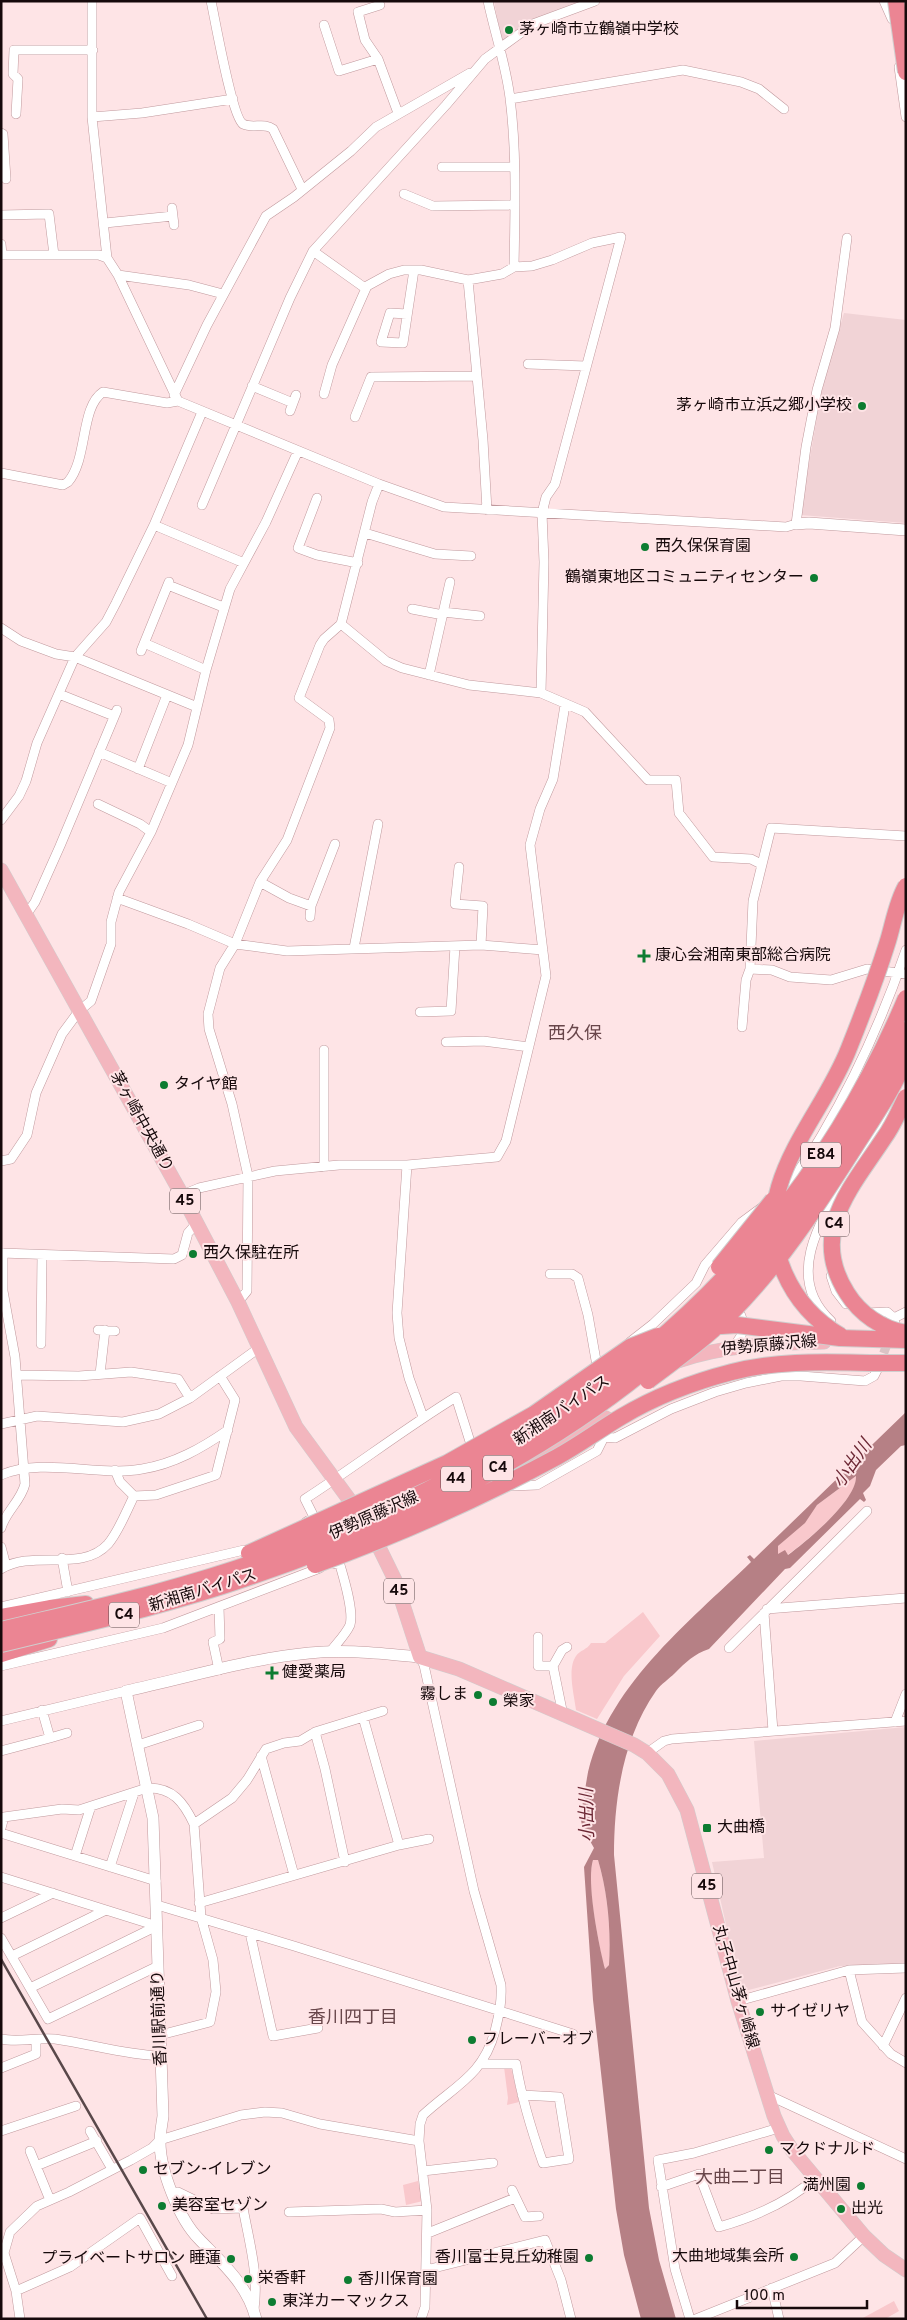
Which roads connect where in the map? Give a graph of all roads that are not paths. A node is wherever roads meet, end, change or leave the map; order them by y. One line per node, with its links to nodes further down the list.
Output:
1 (92, 1): 12 (street)
2 (211, 1): 16 (street)
3 (488, 1): 11 (street)
4 (595, 1): 11 (street)
5 (884, 1): 9 (street)
6 (896, 1): 15 (highway, bridge)
7 (380, 5): 13 (street)
8 (324, 25): 13 (street)
9 (894, 29): 10 (street); 22 (street)
10 (906, 44)
11 (498, 47): 14 (street); 17 (street)
12 (93, 50): 20 (street); 21 (street)
13 (378, 59): 19 (street)
14 (473, 72): 19 (street); 35 (street)
15 (906, 72)
16 (233, 99): 21 (street); 27 (street)
17 (510, 99): 18 (street); 25 (street)
18 (784, 108)
19 (398, 113): 27 (street)
20 (16, 114)
21 (92, 117): 32 (street)
22 (906, 117)
23 (1, 133): 26 (street)
24 (442, 167): 25 (street)
25 (514, 167): 29 (street)
26 (6, 178)
27 (302, 189): 44 (street)
28 (404, 194): 29 (street)
29 (515, 205): 39 (street)
30 (1, 215): 37 (street)
31 (173, 216): 32 (street)
32 (105, 223): 38 (street)
33 (847, 238): 63 (street)
34 (1, 244): 36 (street)
35 (313, 251): 43 (street); 49 (street)
36 (2, 255): 37 (street)
37 (54, 255): 38 (street)
38 (107, 258): 41 (street)
39 (514, 267): 42 (street); 47 (street)
40 (414, 270): 42 (street); 43 (street); 45 (street)
41 (118, 275): 44 (street); 51 (street)
42 (468, 280): 48 (street)
43 (365, 288): 50 (street)
44 (223, 294): 51 (street)
45 (407, 314)
46 (528, 364): 47 (street)
47 (586, 366): 62 (street)
48 (477, 376): 54 (street); 61 (street)
49 (252, 386): 52 (street); 55 (street)
50 (324, 394)
51 (176, 398): 53 (street); 57 (street)
52 (293, 403)
53 (202, 412): 55 (street); 64 (street)
54 (355, 418)
55 (236, 425): 56 (street); 60 (street)
56 (298, 451): 58 (street); 68 (street)
57 (1, 473)
58 (379, 484): 61 (street); 66 (street)
59 (317, 498): 69 (street)
60 (202, 505)
61 (487, 510): 62 (street)
62 (542, 513): 63 (street); 80 (street)
63 (796, 524): 65 (street)
64 (154, 525): 68 (street); 77 (street)
65 (906, 530)
66 (365, 533): 67 (street); 69 (street)
67 (471, 556)
68 (244, 563): 71 (street)
69 (358, 564): 75 (street)
70 (450, 582): 73 (street)
71 (223, 607): 78 (street); 78 (street)
72 (412, 610): 73 (street)
73 (443, 614): 74 (street); 79 (street)
74 (480, 616)
75 (341, 624): 79 (street); 97 (street)
76 (1, 628): 77 (street)
77 (76, 657): 81 (street); 82 (street)
78 (206, 670): 84 (street)
79 (429, 675): 80 (street)
80 (541, 693): 83 (street)
81 (59, 694): 85 (street); 89 (street)
82 (167, 695): 84 (street); 86 (street)
83 (565, 705): 94 (street); 108 (street)
84 (198, 708): 87 (street)
85 (99, 752): 86 (street); 101 (street)
86 (138, 769): 87 (street)
87 (172, 783): 91 (street)
88 (98, 804): 91 (street)
89 (1, 820)
90 (378, 824): 107 (street)
91 (152, 832): 99 (street)
92 (906, 836): 94 (street)
93 (335, 844): 100 (street)
94 (761, 864): 110 (street)
95 (459, 867): 105 (street)
96 (1, 870): 101 (main road, 茅ヶ崎中央通り / 45)
97 (260, 882): 100 (street); 104 (street)
98 (906, 886): 147 (highway, bridge)
99 (118, 898): 104 (street); 113 (street)
100 (311, 906): 103 (street)
101 (26, 915): 113 (main road, 茅ヶ崎中央通り / 45)
102 (906, 916): 160 (highway, bridge)
103 (310, 917)
104 (235, 944): 107 (street); 128 (street)
105 (482, 945): 106 (street); 108 (street)
106 (455, 946): 107 (street); 114 (street)
107 (354, 948)
108 (543, 950): 118 (street)
109 (906, 950): 111 (street)
110 (750, 968): 111 (street); 115 (street)
111 (902, 973): 123 (street)
112 (906, 998): 136 (highway, 新湘南バイパス / E84, bridge)
113 (79, 1011): 125 (street); 129 (main road, 茅ヶ崎中央通り / 45)
114 (420, 1012)
115 (742, 1027)
116 (906, 1030): 136 (highway, 新湘南バイパス / E84, bridge)
117 (446, 1042): 118 (street)
118 (529, 1047): 126 (street)
119 (324, 1050): 127 (street)
120 (906, 1058): 162 (highway, bridge)
121 (906, 1078): 124 (street)
122 (906, 1097): 140 (highway, C4, bridge)
123 (822, 1136): 124 (street); 130 (street)
124 (858, 1159): 131 (street)
125 (1, 1162)
126 (407, 1165): 127 (street); 158 (street)
127 (324, 1167): 128 (street)
128 (248, 1176): 129 (street); 137 (street)
129 (182, 1195): 132 (main road, 茅ヶ崎中央通り / 45)
130 (780, 1200): 145 (street); 151 (street)
131 (832, 1202): 140 (street); 142 (street)
132 (196, 1224): 134 (street); 137 (main road, 茅ヶ崎中央通り / 45)
133 (2, 1253): 134 (street); 139 (street)
134 (42, 1256): 144 (street)
135 (550, 1274): 151 (street)
136 (714, 1298): 190 (highway, 新湘南バイパス / C4, bridge); 194 (highway, 新湘南バイパス / C4, bridge)
137 (238, 1302): 146 (main road, 茅ヶ崎中央通り / 45)
138 (906, 1312): 140 (street)
139 (5, 1325): 154 (street)
140 (898, 1325)
141 (106, 1330): 153 (street)
142 (871, 1340): 143 (main road, 伊勢原藤沢線 / 44); 145 (main road, 伊勢原藤沢線 / 44)
143 (906, 1340): 190 (highway, C4, bridge)
144 (41, 1344)
145 (732, 1347): 160 (main road, 伊勢原藤沢線 / 44)
146 (259, 1348): 155 (street); 172 (main road, 茅ヶ崎中央通り / 45)
147 (906, 1353)
148 (808, 1359): 149 (main road, 伊勢原藤沢線); 156 (street); 162 (main road, 伊勢原藤沢線)
149 (906, 1359)
150 (906, 1363): 194 (highway, C4, bridge)
151 (597, 1366): 165 (street)
152 (877, 1370): 156 (street)
153 (100, 1374): 154 (street); 157 (street)
154 (17, 1375): 159 (street)
155 (220, 1376): 157 (street); 163 (street)
156 (781, 1376): 164 (street)
157 (190, 1398): 159 (street)
158 (423, 1417): 165 (street); 172 (street)
159 (20, 1419): 161 (street); 167 (street)
160 (554, 1422): 170 (main road, 伊勢原藤沢線 / 44)
161 (1, 1424)
162 (584, 1427): 164 (street); 171 (highway)
163 (228, 1430): 168 (street); 174 (street)
164 (603, 1439): 173 (street)
165 (472, 1448): 170 (street)
166 (568, 1456): 173 (street)
167 (24, 1469): 168 (street); 169 (street); 179 (street)
168 (115, 1470): 174 (street)
169 (1, 1476)
170 (456, 1479): 178 (main road, 伊勢原藤沢線 / 44)
171 (486, 1480): 175 (main road, 伊勢原藤沢線 / 44)
172 (336, 1481): 178 (main road, 茅ヶ崎中央通り / 45); 183 (street)
173 (512, 1486): 177 (street)
174 (134, 1496): 184 (street)
175 (426, 1507): 177 (street); 178 (main road, 伊勢原藤沢線 / 44)
176 (867, 1511): 192 (street)
177 (432, 1522): 180 (street)
178 (368, 1525): 181 (main road, 伊勢原藤沢線 / 44); 186 (main road, 伊勢原藤沢線 / 44); 202 (main road, 45)
179 (1, 1528)
180 (420, 1528)
181 (326, 1546): 185 (street); 190 (main road, 伊勢原藤沢線 / 44)
182 (1, 1547): 187 (street)
183 (244, 1550): 186 (street); 188 (street)
184 (62, 1558): 187 (street); 188 (street)
185 (332, 1564): 191 (street); 200 (street)
186 (250, 1566): 190 (main road, 伊勢原藤沢線 / 44)
187 (4, 1567)
188 (68, 1592): 193 (street)
189 (906, 1598): 192 (street)
190 (141, 1601): 193 (highway); 195 (highway, 新湘南バイパス / C4, bridge); 197 (main road, 伊勢原藤沢線 / 44); 201 (highway)
191 (219, 1607): 203 (street); 205 (street)
192 (765, 1611): 199 (street); 215 (street)
193 (5, 1613)
194 (67, 1628): 197 (highway, 新湘南バイパス / C4, bridge)
195 (1, 1632)
196 (538, 1637): 204 (street)
197 (1, 1642)
198 (567, 1647): 204 (street)
199 (729, 1648)
200 (331, 1651): 202 (street); 205 (street)
201 (1, 1654)
202 (420, 1657): 210 (main road, 丸子中山茅ヶ崎線 / 45); 254 (street)
203 (1, 1666)
204 (552, 1666): 210 (street)
205 (219, 1670): 206 (street)
206 (126, 1691): 208 (street); 219 (street, 香川駅前通り)
207 (906, 1694): 212 (street)
208 (42, 1710): 213 (street); 218 (street)
209 (383, 1711): 211 (street)
210 (563, 1715): 221 (main road, 丸子中山茅ヶ崎線 / 45)
211 (363, 1717): 216 (street); 231 (street)
212 (902, 1719): 215 (street)
213 (1, 1721)
214 (199, 1725): 219 (street)
215 (773, 1731): 221 (street)
216 (315, 1732): 222 (street); 233 (street)
217 (67, 1733): 218 (street)
218 (50, 1738): 220 (street)
219 (138, 1745): 223 (street, 香川駅前通り)
220 (1, 1750)
221 (645, 1752): 253 (main road, 丸子中山茅ヶ崎線 / 45)
222 (261, 1756): 227 (street); 235 (street)
223 (147, 1788): 224 (street); 227 (street); 237 (street, 香川駅前通り)
224 (134, 1792): 225 (street); 234 (street)
225 (91, 1806): 226 (street); 232 (street)
226 (3, 1818): 228 (street)
227 (194, 1824): 239 (street)
228 (1, 1828)
229 (1, 1834): 232 (street)
230 (429, 1840): 231 (street)
231 (399, 1845): 233 (street)
232 (75, 1856): 234 (street)
233 (345, 1862): 235 (street)
234 (110, 1867): 237 (street)
235 (294, 1875): 239 (street)
236 (1, 1877): 238 (street)
237 (156, 1881): 240 (street, 香川駅前通り)
238 (53, 1893): 241 (street); 243 (street)
239 (199, 1903): 242 (street)
240 (157, 1905): 242 (street); 244 (street, 香川駅前通り)
241 (106, 1910): 244 (street); 247 (street)
242 (201, 1917): 245 (street); 257 (street)
243 (1, 1918)
244 (158, 1926): 248 (street, 香川駅前通り); 251 (street)
245 (250, 1933): 254 (street); 255 (street)
246 (1, 1938): 247 (street)
247 (12, 1956): 251 (street)
248 (158, 1966): 251 (street); 257 (street, 香川駅前通り)
249 (906, 1968): 250 (street)
250 (849, 1970): 253 (street); 260 (street)
251 (30, 1988)
252 (906, 1998): 260 (street)
253 (738, 2001): 266 (main road, 丸子中山茅ヶ崎線 / 45)
254 (500, 2011): 256 (street); 263 (street)
255 (318, 2028)
256 (573, 2034)
257 (160, 2035): 261 (street, 香川駅前通り)
258 (1, 2039): 259 (street)
259 (36, 2040): 261 (street); 264 (street)
260 (883, 2046): 262 (street)
261 (161, 2056): 271 (street, 香川駅前通り)
262 (906, 2063)
263 (481, 2064): 265 (street); 273 (street)
264 (1, 2068)
265 (522, 2095): 265 (street)
266 (768, 2095): 268 (main road, 丸子中山茅ヶ崎線 / 45); 275 (street)
267 (76, 2106): 269 (street)
268 (779, 2128): 280 (main road, 丸子中山茅ヶ崎線 / 45); 281 (street)
269 (1, 2131)
270 (90, 2131): 272 (street)
271 (160, 2140): 273 (street); 278 (street); 282 (street, 香川駅前通り)
272 (97, 2141): 277 (street); 278 (street)
273 (419, 2141): 279 (street)
274 (30, 2151): 277 (street)
275 (906, 2159)
276 (493, 2163): 279 (street)
277 (36, 2166): 283 (street)
278 (112, 2169): 283 (street)
279 (423, 2171): 284 (street)
280 (815, 2178): 281 (street); 288 (main road, 丸子中山茅ヶ崎線 / 45)
281 (661, 2187): 300 (street)
282 (172, 2193): 296 (street, 香川駅前通り); 296 (street)
283 (50, 2200): 289 (street)
284 (427, 2210): 285 (street); 287 (street)
285 (289, 2212)
286 (538, 2216): 287 (street)
287 (428, 2233): 290 (street)
288 (864, 2236): 291 (main road, 丸子中山茅ヶ崎線 / 45); 293 (street)
289 (4, 2265): 294 (street)
290 (426, 2270): 298 (street); 299 (street)
291 (906, 2270)
292 (172, 2276): 294 (street)
293 (772, 2288): 295 (street); 303 (street)
294 (16, 2291): 297 (street)
295 (717, 2309): 301 (street); 302 (street)
296 (255, 2315)
297 (20, 2319)
298 (421, 2319)
299 (571, 2319)
300 (690, 2319)
301 (696, 2319)
302 (720, 2319)
303 (779, 2319)

